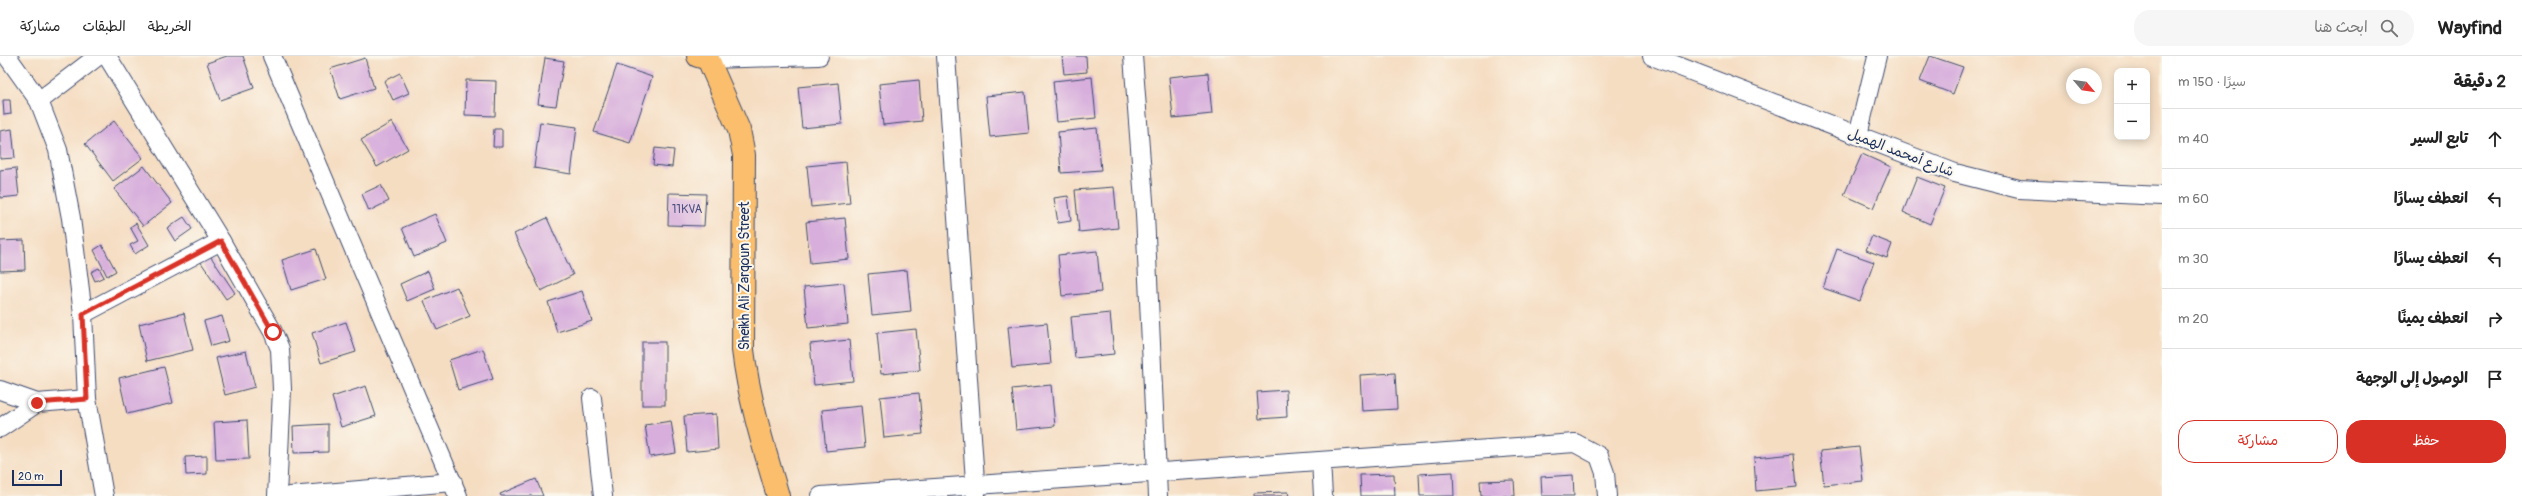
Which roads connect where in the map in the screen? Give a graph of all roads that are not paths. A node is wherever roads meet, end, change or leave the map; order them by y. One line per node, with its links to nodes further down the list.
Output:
1 (7, 56): 11 (street)
2 (98, 56): 11 (street)
3 (107, 56): 14 (street)
4 (272, 56): 23 (street)
5 (819, 56): 10 (street)
6 (946, 56): 24 (street)
7 (1133, 56): 22 (street)
8 (1652, 56): 12 (street, شارع أمحمد الهميل)
9 (1877, 56): 12 (street)
10 (704, 57): 29 (main road, Sheikh Ali Zarqoun Street)
11 (39, 101): 15 (street)
12 (1858, 135): 13 (street, شارع أمحمد الهميل)
13 (2162, 196)
14 (221, 241): 15 (street); 26 (street)
15 (83, 314): 18 (street)
16 (0, 390): 19 (street)
17 (592, 398): 28 (street)
18 (87, 399): 19 (street); 25 (street)
19 (37, 403): 20 (street)
20 (0, 428)
21 (1321, 461): 22 (street); 32 (street); 33 (street)
22 (1156, 472): 24 (street); 31 (street)
23 (455, 489): 27 (street)
24 (975, 491): 30 (street)
25 (104, 496)
26 (277, 496)
27 (290, 496)
28 (603, 496)
29 (778, 496)
30 (821, 496)
31 (1158, 496)
32 (1322, 496)
33 (1607, 496)

